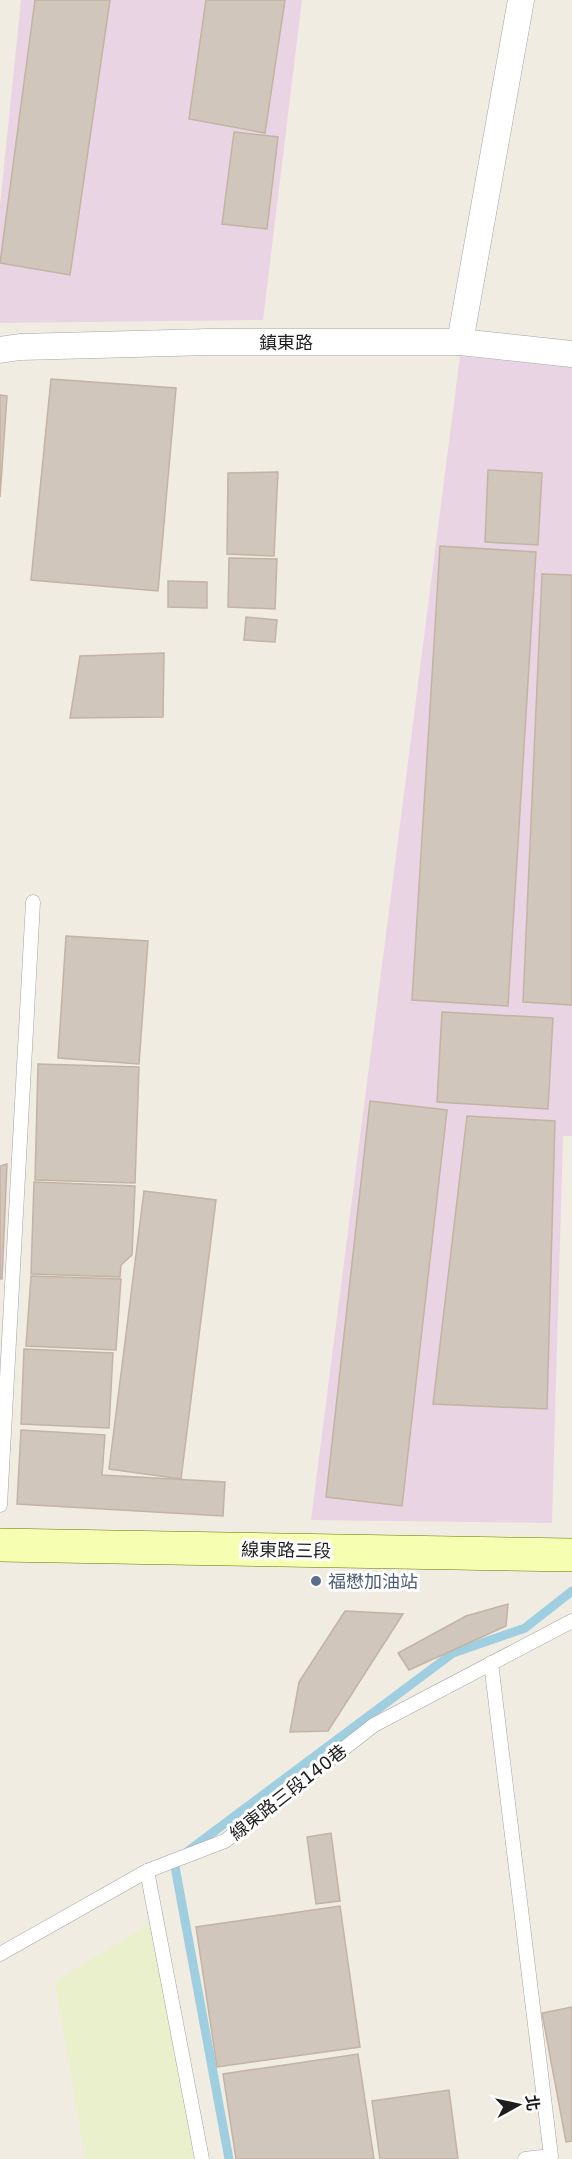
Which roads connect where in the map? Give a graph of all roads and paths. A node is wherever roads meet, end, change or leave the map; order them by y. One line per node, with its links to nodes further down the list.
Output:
1 (521, 0): 2 (street)
2 (460, 342): 3 (street, 鎮東路); 4 (street, 鎮東路)
3 (0, 350)
4 (572, 354)
5 (33, 902): 6 (lane)
6 (0, 1505)
7 (0, 1545): 8 (main road, 線東路三段)
8 (572, 1555)
9 (572, 1621): 10 (lane, 線東路三段140巷)
10 (491, 1663): 11 (lane, 線東路三段140巷); 14 (lane)
11 (147, 1871): 12 (lane, 線東路三段140巷); 13 (lane)
12 (0, 1954)
13 (202, 2159)
14 (525, 2159)

